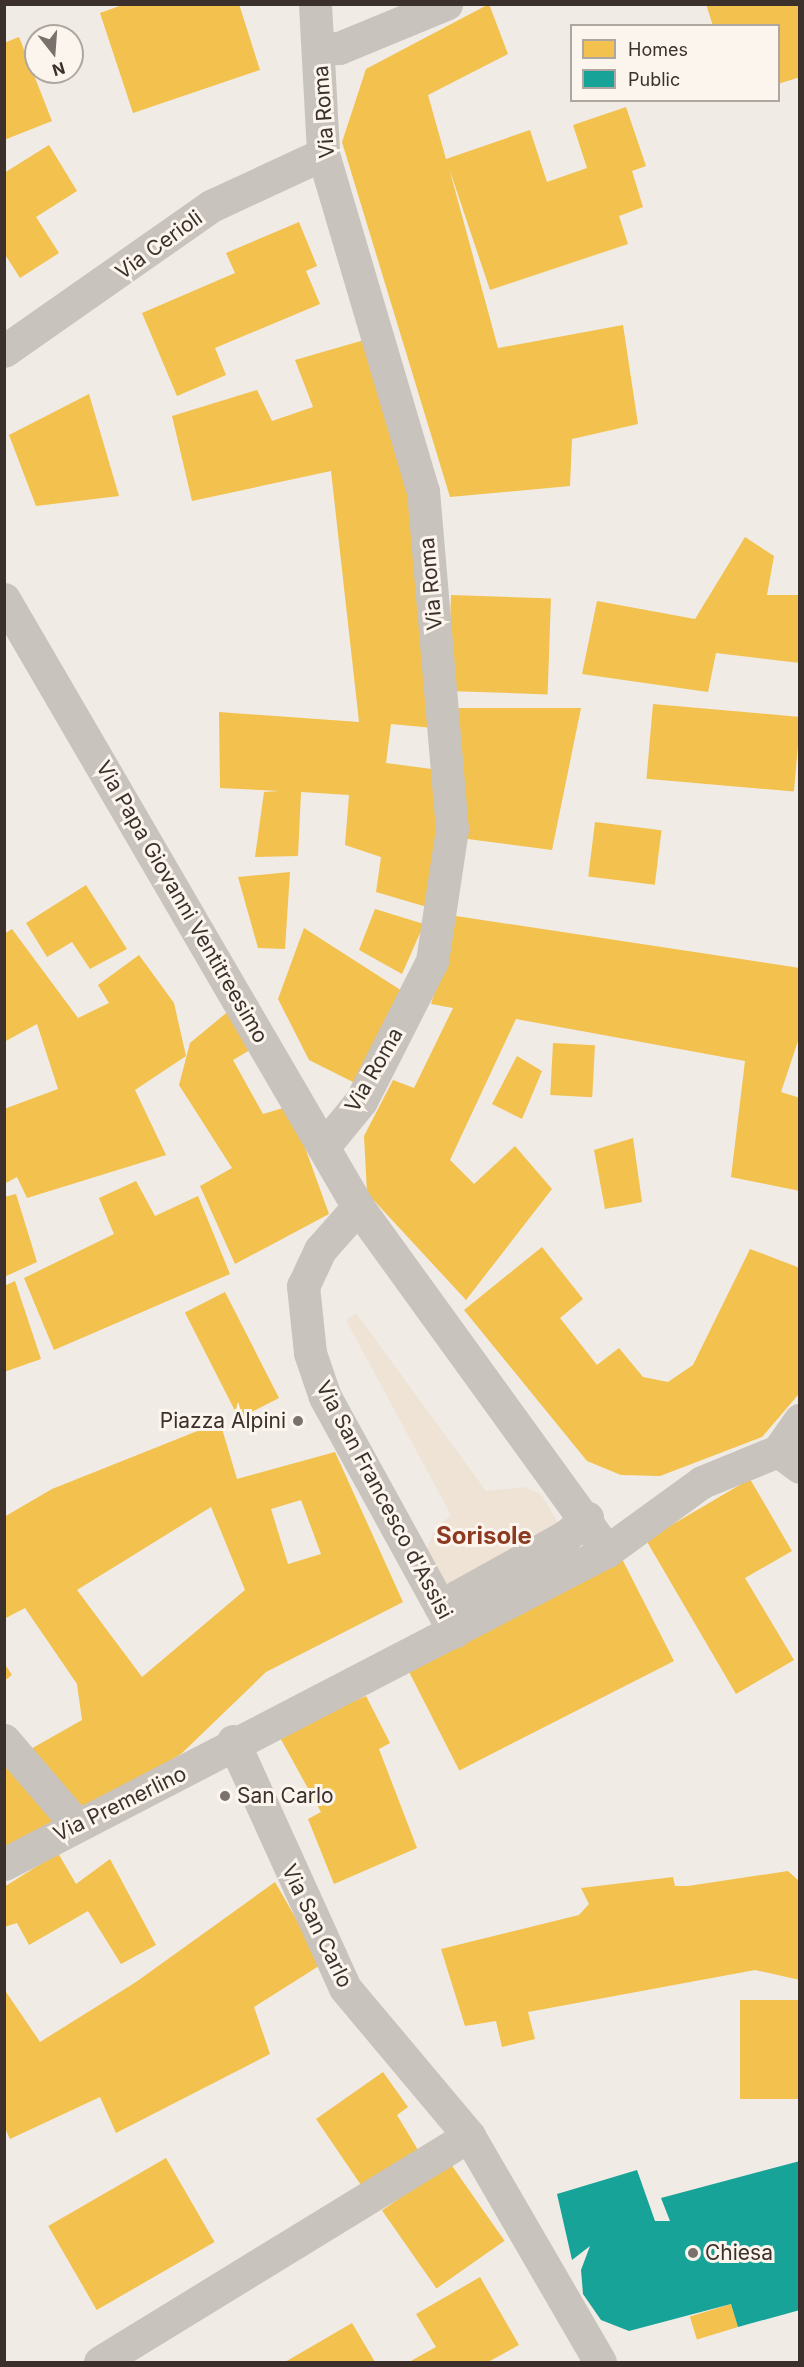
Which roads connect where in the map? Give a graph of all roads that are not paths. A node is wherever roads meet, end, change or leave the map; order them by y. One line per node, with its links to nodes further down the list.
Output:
1 (315, 4): 3 (street, Via Roma)
2 (446, 4): 3 (street)
3 (320, 49): 4 (street, Via Roma)
4 (323, 154): 5 (street, Via Cerioli); 7 (street, Via Roma)
5 (4, 351)
6 (4, 599): 7 (street, Via Papa Giovanni Ventitreesimo)
7 (324, 1145): 8 (street, Via Papa Giovanni Ventitreesimo)
8 (358, 1207): 11 (street); 13 (street, Via San Francesco d'Assisi)
9 (800, 1420): 10 (street, Via San Francesco d'Assisi)
10 (789, 1459): 12 (street, Via San Francesco d'Assisi)
11 (587, 1518): 12 (street); 13 (street)
12 (607, 1551): 13 (street, Via San Francesco d'Assisi)
13 (447, 1619): 15 (street)
14 (4, 1740): 16 (street)
15 (233, 1741): 16 (street, Via Premerlino); 18 (street, Via San Carlo)
16 (76, 1824): 17 (street, Via Premerlino)
17 (4, 1864)
18 (469, 2136): 19 (street); 20 (street, Via San Carlo)
19 (100, 2362)
20 (600, 2362)

